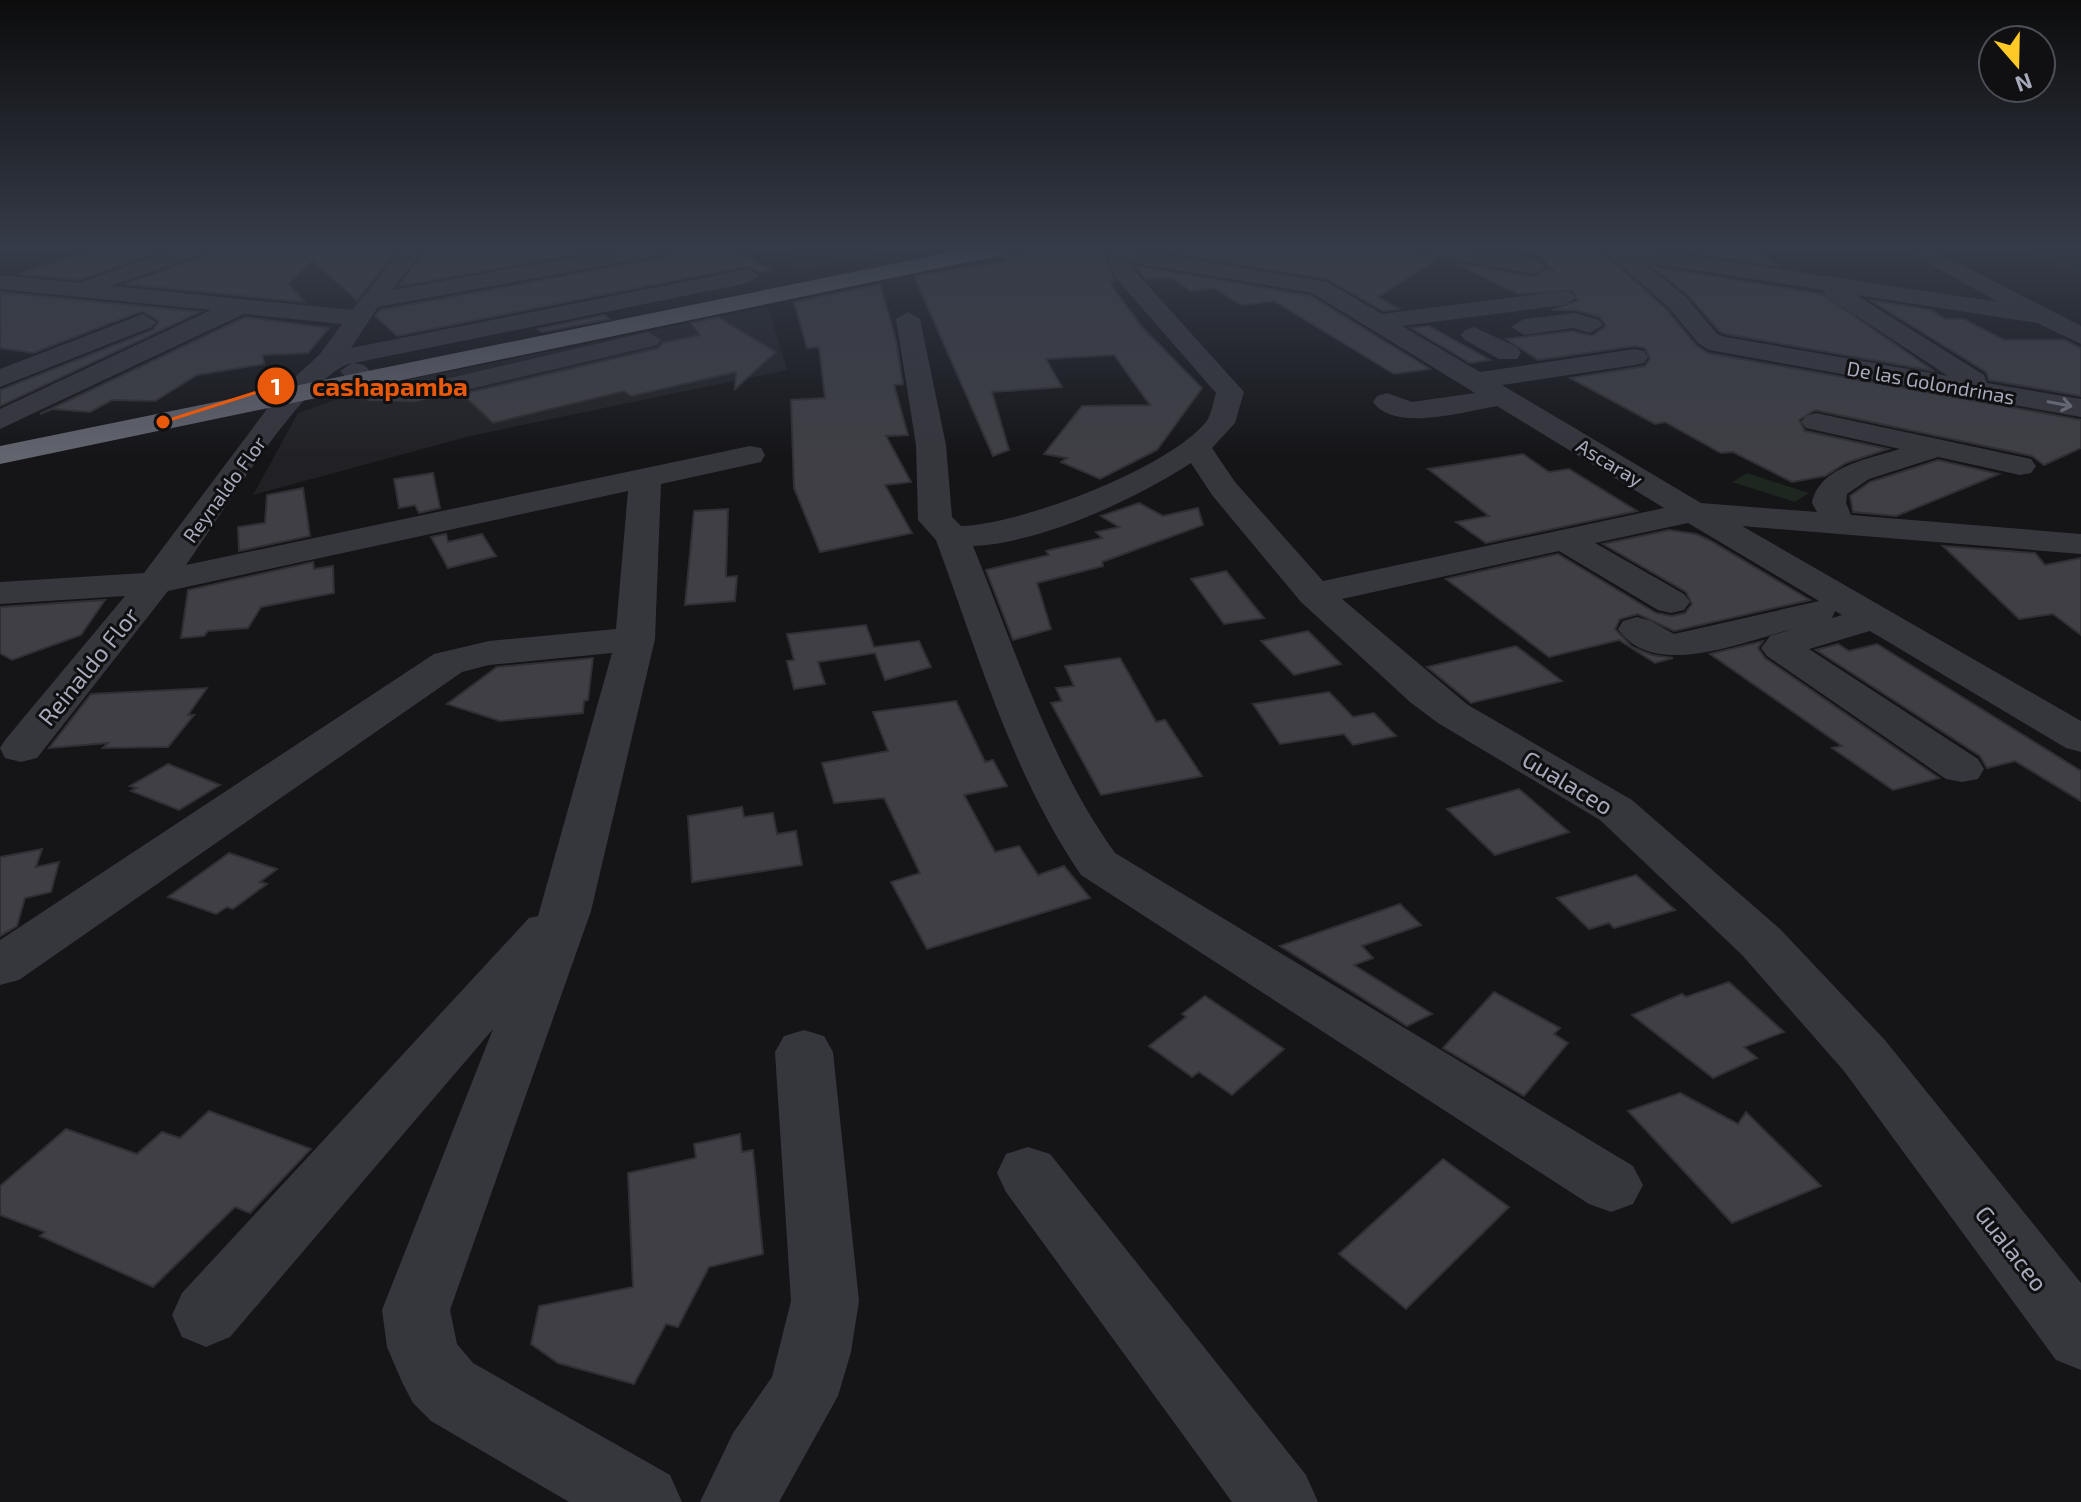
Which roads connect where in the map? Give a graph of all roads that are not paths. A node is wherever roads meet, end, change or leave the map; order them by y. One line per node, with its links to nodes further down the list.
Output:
1 (153, 318): 25 (street)
2 (215, 318): 30 (street)
3 (360, 318): 24 (street, Reynaldo Flor)
4 (573, 318): 24 (street)
5 (613, 318): 24 (highway)
6 (636, 318): 24 (highway)
7 (1164, 318): 33 (street)
8 (1371, 318): 14 (street, Ascaray)
9 (1408, 318): 14 (street)
10 (1690, 318): 27 (street, De las Golondrinas)
11 (1876, 318): 27 (street)
12 (2046, 318): 18 (street)
13 (908, 319): 43 (street)
14 (1378, 322): 20 (street, Ascaray)
15 (1590, 325): 16 (street)
16 (1526, 327): 17 (street); 21 (street)
17 (1474, 335): 20 (street); 22 (street)
18 (2081, 336)
19 (648, 340): 24 (street)
20 (1415, 344): 26 (street, Ascaray)
21 (1563, 346)
22 (1508, 353)
23 (1635, 357): 26 (street)
24 (329, 377): 32 (highway); 35 (highway); 46 (street, Reynaldo Flor)
25 (0, 379)
26 (1489, 389): 28 (street); 41 (street, Ascaray)
27 (1990, 391): 29 (street, De las Golondrinas, one-way to 29)
28 (1387, 402)
29 (2081, 408)
30 (0, 420)
31 (1816, 422): 34 (street)
32 (0, 439)
33 (1195, 445): 39 (street); 40 (street, Gualaceo)
34 (1932, 449): 37 (street); 42 (street)
35 (0, 455)
36 (750, 455): 38 (street)
37 (2020, 466)
38 (645, 476): 46 (street); 52 (street)
39 (1143, 478): 40 (street); 43 (street)
40 (1223, 488): 48 (street, Gualaceo)
41 (1693, 512): 42 (street); 44 (street); 50 (street, Ascaray)
42 (1839, 524): 45 (street)
43 (952, 537): 60 (street)
44 (1566, 541): 48 (street); 49 (street)
45 (2081, 544)
46 (155, 583): 47 (street); 54 (street, Reinaldo Flor)
47 (0, 593)
48 (1314, 594): 62 (street, Gualaceo)
49 (1671, 602)
50 (1862, 611): 51 (street); 53 (street, Ascaray); 55 (street)
51 (1637, 629)
52 (635, 639): 56 (street); 57 (street)
53 (2081, 739)
54 (21, 749)
55 (1962, 769)
56 (565, 911): 61 (street); 63 (street)
57 (0, 966)
58 (804, 1052): 64 (street)
59 (1028, 1173): 65 (street)
60 (1611, 1185)
61 (206, 1315)
62 (2081, 1337)
63 (643, 1502)
64 (739, 1502)
65 (1279, 1502)

